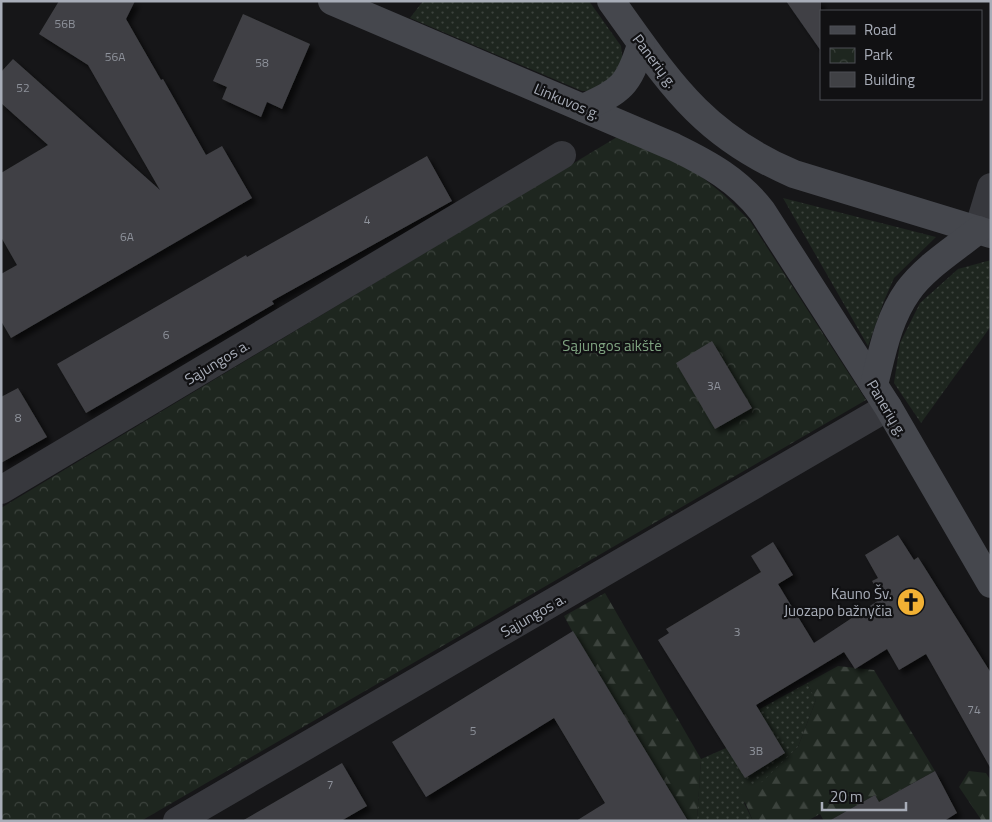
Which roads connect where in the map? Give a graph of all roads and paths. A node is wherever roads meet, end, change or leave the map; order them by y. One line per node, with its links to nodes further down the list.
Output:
1 (332, 1): 4 (street, Linkuvos g.)
2 (611, 1): 3 (street, Panerių g.)
3 (641, 44): 4 (street); 7 (street, Panerių g.)
4 (583, 108): 8 (street, Linkuvos g.)
5 (562, 156): 10 (street, Sąjungos a.)
6 (991, 188): 7 (street)
7 (984, 232): 9 (street)
8 (778, 235): 9 (street, Panerių g.)
9 (881, 396): 11 (street, Panerių g.); 12 (street, Sąjungos a.)
10 (1, 490)
11 (991, 584)
12 (177, 821)

